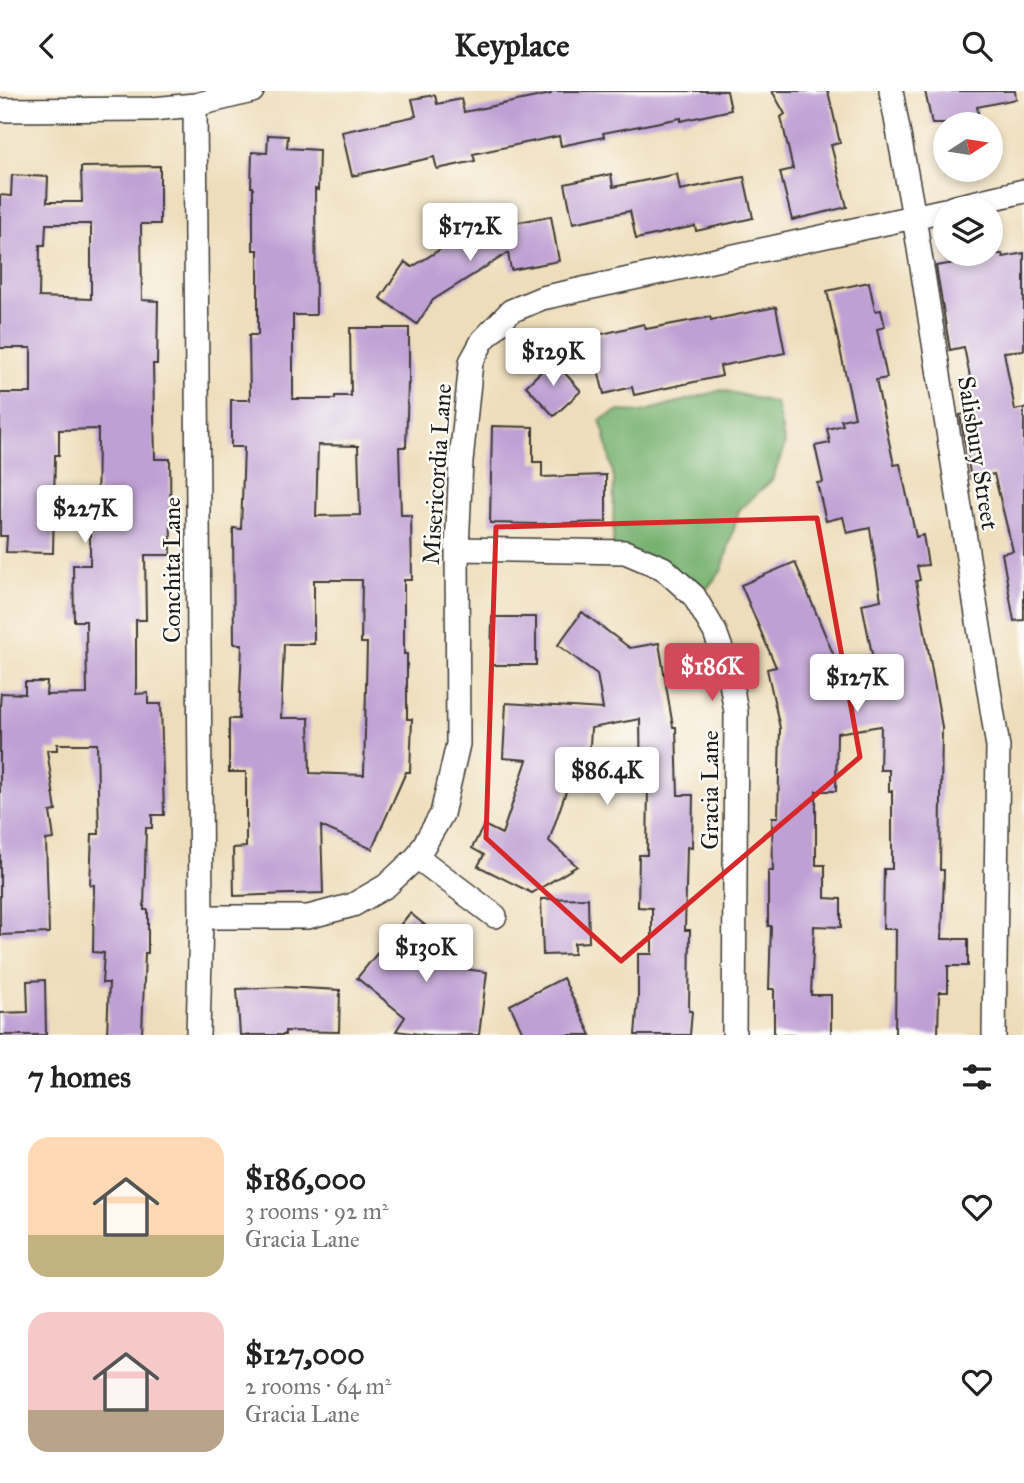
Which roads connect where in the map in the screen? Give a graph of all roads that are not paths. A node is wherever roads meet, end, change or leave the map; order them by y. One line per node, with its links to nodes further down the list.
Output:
1 (252, 91): 3 (street)
2 (891, 91): 8 (street, Salisbury Street)
3 (195, 105): 4 (street); 12 (street, Conchita Lane)
4 (0, 110)
5 (1024, 191): 6 (street)
6 (1003, 196)
7 (933, 213): 8 (street, Misericordia Lane)
8 (914, 217): 9 (street, Misericordia Lane); 15 (street, Salisbury Street)
9 (457, 549): 10 (street, Misericordia Lane); 14 (street, Gracia Lane)
10 (417, 857): 11 (street); 12 (street, Misericordia Lane)
11 (495, 916)
12 (201, 917): 13 (street, Conchita Lane)
13 (198, 1035)
14 (734, 1035)
15 (994, 1035)

